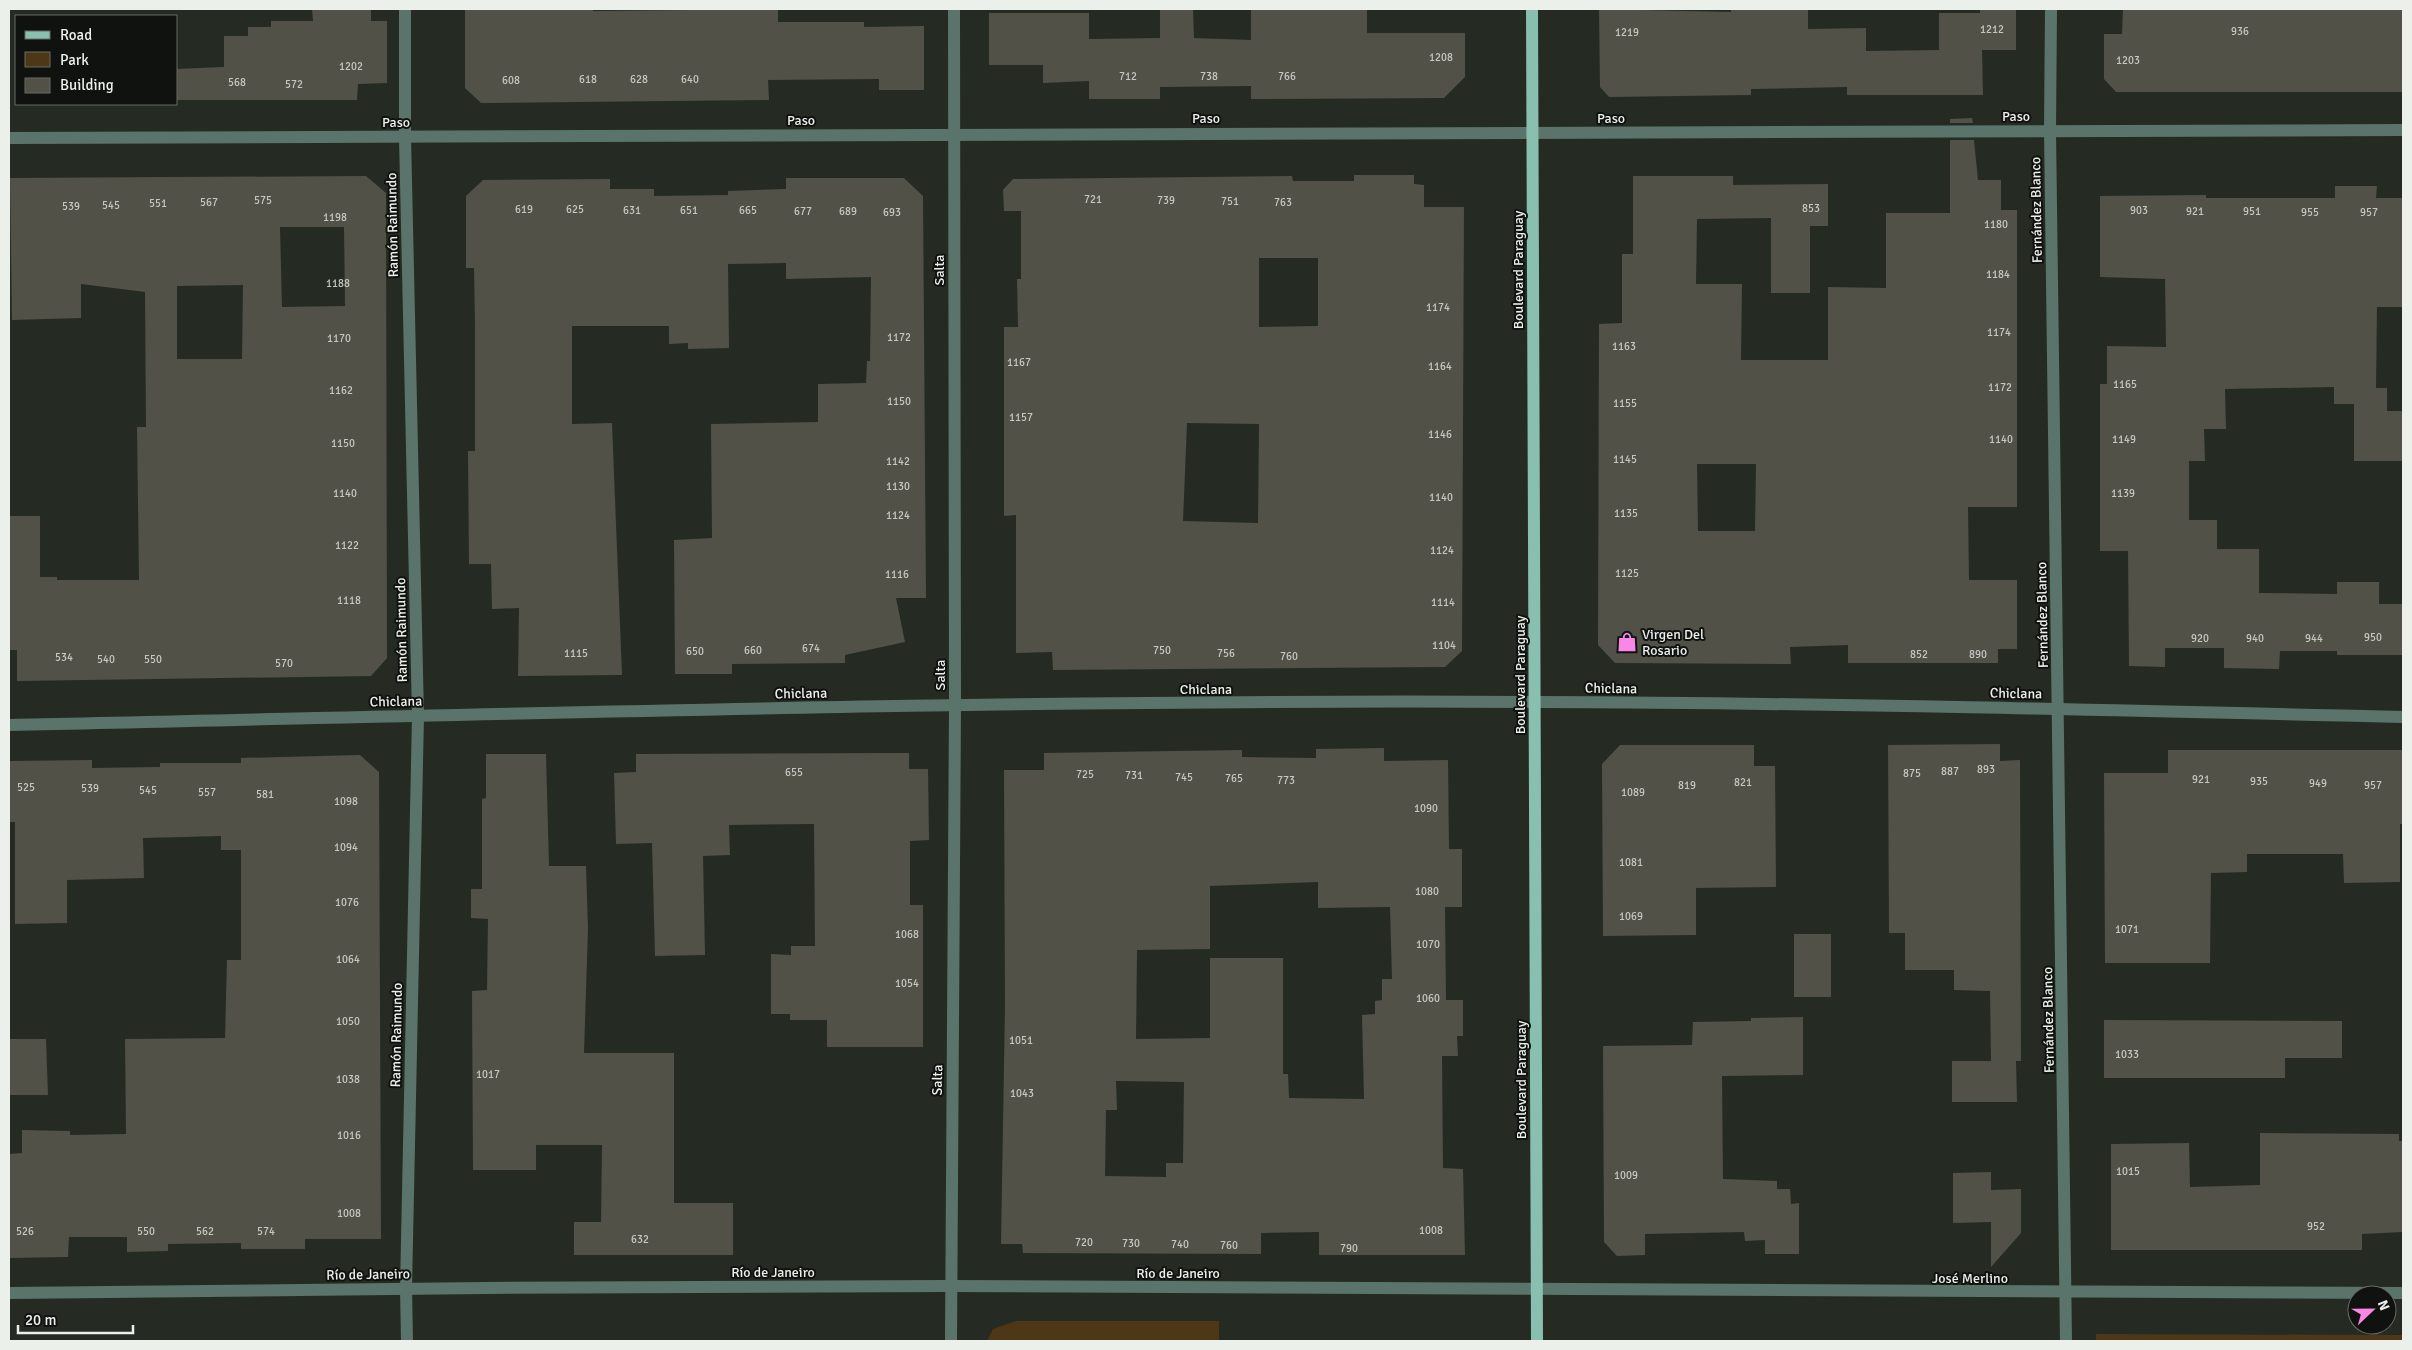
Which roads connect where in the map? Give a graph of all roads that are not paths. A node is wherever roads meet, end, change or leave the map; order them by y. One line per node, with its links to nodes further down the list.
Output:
1 (405, 9): 9 (street, Ramón Raimundo)
2 (954, 9): 8 (street, Salta)
3 (1532, 9): 7 (main road, Boulevard Paraguay)
4 (2051, 9): 5 (street, Fernández Blanco)
5 (2050, 130): 6 (street, Paso); 7 (street, Paso); 13 (street, Fernández Blanco)
6 (2403, 130)
7 (1533, 133): 8 (street, Paso); 11 (main road, Boulevard Paraguay)
8 (954, 134): 9 (street, Paso); 12 (street, Salta)
9 (405, 137): 10 (street, Paso); 14 (street, Ramón Raimundo)
10 (9, 138)
11 (1535, 702): 12 (street, Chiclana); 13 (street, Chiclana); 19 (main road, Boulevard Paraguay)
12 (955, 705): 14 (street, Chiclana); 17 (street, Salta)
13 (2059, 708): 15 (street, Chiclana); 20 (street, Fernández Blanco)
14 (418, 716): 16 (street, Chiclana); 18 (street, Ramón Raimundo)
15 (2403, 716)
16 (9, 725)
17 (949, 1286): 18 (street, Río de Janeiro); 19 (street, Río de Janeiro); 24 (street, Salta)
18 (406, 1288): 22 (street, Río de Janeiro); 23 (street, Ramón Raimundo)
19 (1537, 1290): 20 (street, José Merlino); 25 (main road, Boulevard Paraguay)
20 (2066, 1293): 21 (street, José Merlino); 26 (street, Fernández Blanco)
21 (2403, 1293)
22 (9, 1294)
23 (407, 1341)
24 (951, 1341)
25 (1537, 1341)
26 (2066, 1341)

